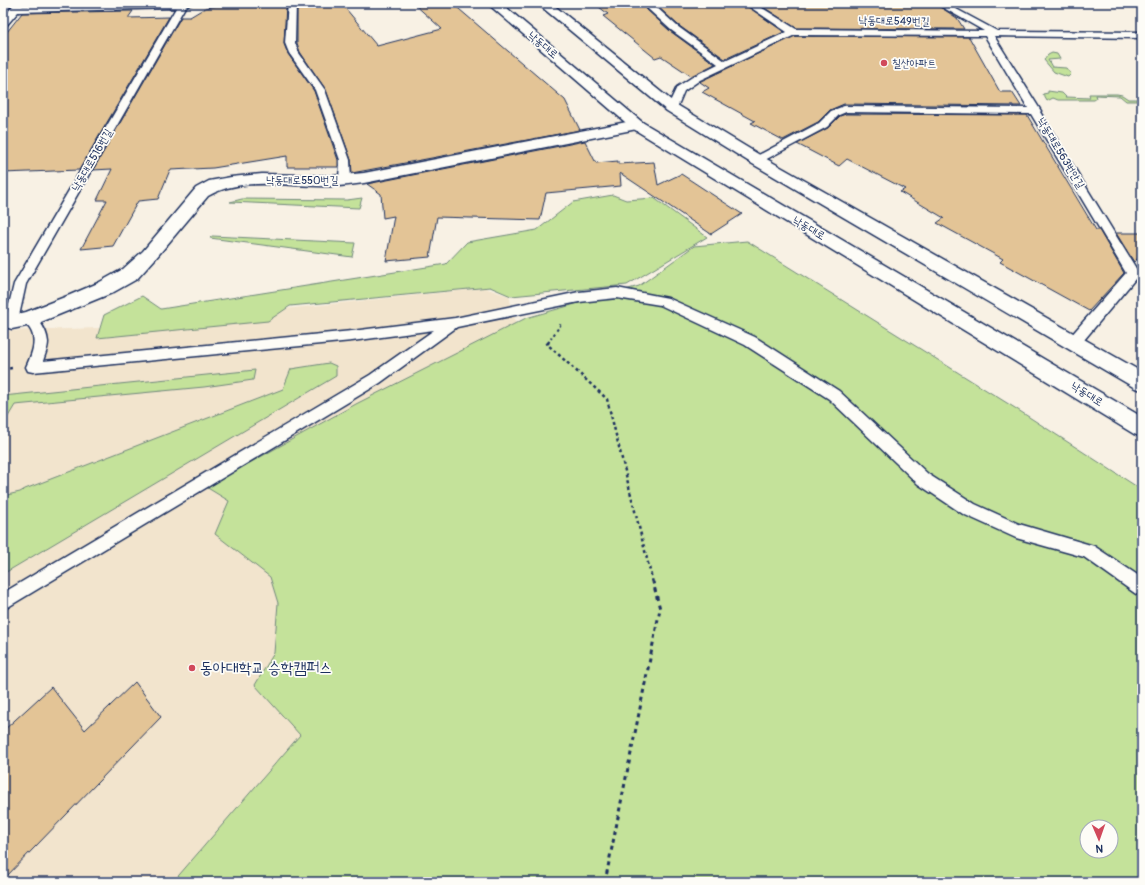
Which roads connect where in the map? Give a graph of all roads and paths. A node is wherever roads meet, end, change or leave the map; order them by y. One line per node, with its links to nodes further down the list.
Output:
1 (292, 3): 17 (lane)
2 (493, 3): 15 (street, 낙동대로)
3 (543, 3): 15 (street, 낙동대로)
4 (748, 3): 10 (lane)
5 (938, 3): 11 (lane, 낙동대로563번안길)
6 (185, 4): 7 (lane); 21 (lane, 낙동대로516번길)
7 (17, 6): 9 (lane)
8 (651, 7): 13 (lane)
9 (3, 24)
10 (794, 32): 11 (lane, 낙동대로549번길); 13 (lane, 낙동대로549번길)
11 (992, 34): 12 (lane, 낙동대로549번길); 14 (lane, 낙동대로563번안길)
12 (1142, 35)
13 (725, 65): 15 (lane, 낙동대로549번길)
14 (1036, 111): 16 (lane); 18 (lane, 낙동대로563번안길)
15 (655, 117): 16 (street, 낙동대로); 17 (street, 낙동대로550번길); 25 (street, 낙동대로)
16 (757, 160): 23 (street, 낙동대로)
17 (345, 180): 20 (street, 낙동대로550번길)
18 (1137, 274): 23 (lane)
19 (579, 297): 22 (lane); 26 (lane); 28 (path)
20 (30, 319): 21 (street, 낙동대로550번길); 22 (lane)
21 (7, 322)
22 (455, 323): 27 (lane)
23 (1074, 342): 24 (street, 낙동대로)
24 (1142, 382)
25 (1142, 428)
26 (1142, 588)
27 (3, 602)
28 (605, 882)

